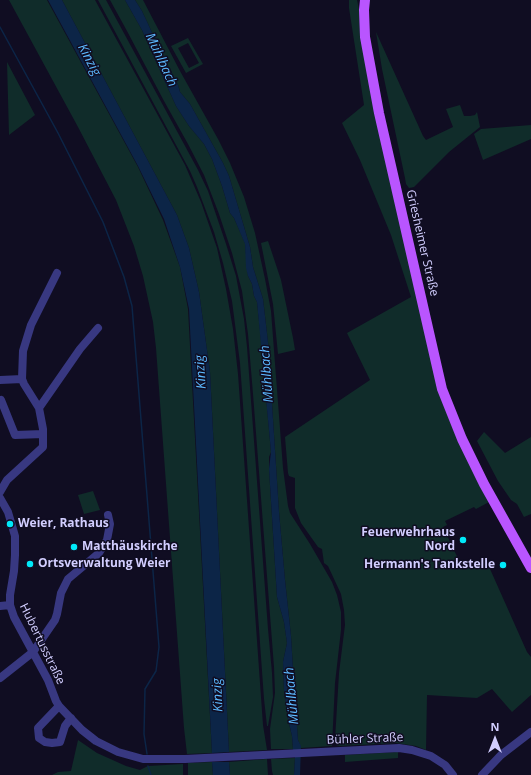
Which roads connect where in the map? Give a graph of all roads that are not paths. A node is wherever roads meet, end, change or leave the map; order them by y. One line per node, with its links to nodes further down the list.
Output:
1 (365, 0): 12 (main road, Griesheimer Straße)
2 (57, 274): 4 (street)
3 (98, 328): 7 (street)
4 (22, 379): 5 (street); 7 (street)
5 (0, 380)
6 (1, 400): 8 (street)
7 (39, 408): 8 (street)
8 (43, 434): 9 (street)
9 (0, 492)
10 (0, 498): 13 (street, Hubertusstraße)
11 (108, 515): 15 (street)
12 (531, 568)
13 (10, 605): 14 (street); 15 (street, Hubertusstraße)
14 (0, 606)
15 (33, 652): 16 (street); 17 (street, Hubertusstraße)
16 (0, 678)
17 (59, 706): 18 (street, Hubertusstraße); 18 (street)
18 (71, 718): 20 (street, Hubertusstraße)
19 (531, 732): 22 (street)
20 (269, 755): 21 (street, Bühler Straße)
21 (453, 775)
22 (482, 775)

